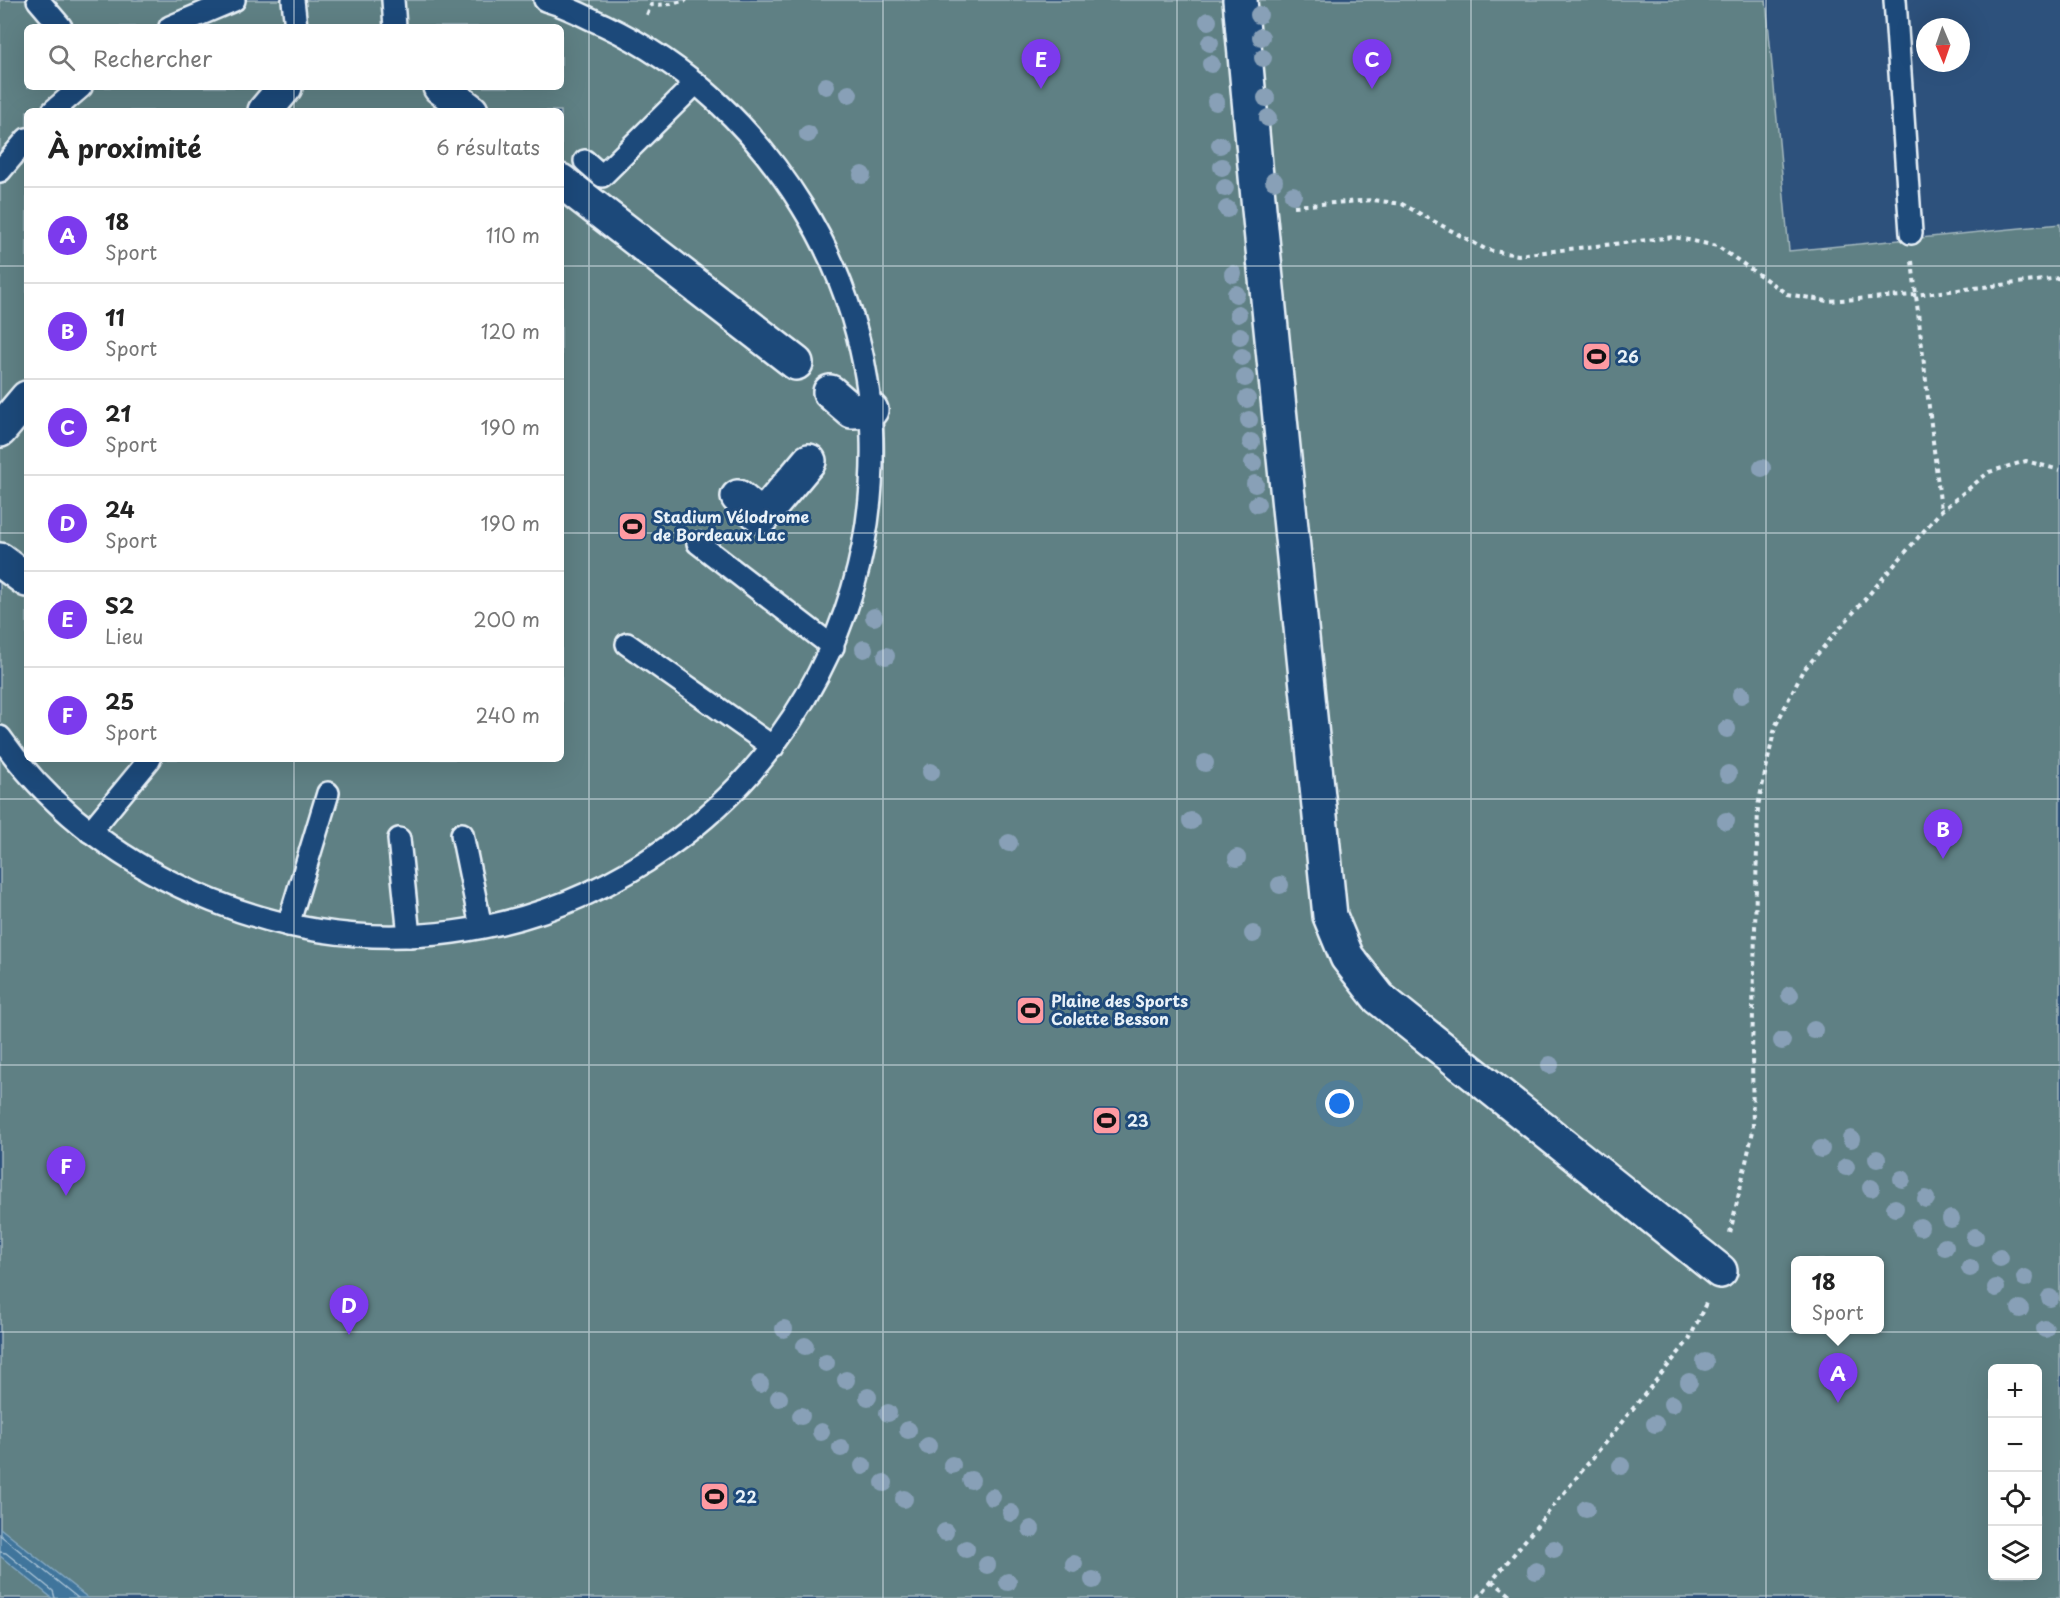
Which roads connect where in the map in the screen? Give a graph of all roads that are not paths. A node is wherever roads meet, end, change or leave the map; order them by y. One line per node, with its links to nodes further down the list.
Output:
1 (38, 0): 8 (lane)
2 (234, 0): 9 (lane)
3 (294, 0): 10 (lane)
4 (393, 0): 11 (lane)
5 (545, 0): 12 (lane)
6 (1240, 0): 43 (street)
7 (1895, 0): 22 (lane)
8 (58, 24)
9 (177, 24)
10 (296, 24)
11 (395, 24)
12 (696, 82): 21 (lane); 32 (lane)
13 (78, 90): 16 (lane)
14 (282, 90): 17 (street)
15 (444, 90): 18 (street)
16 (56, 108)
17 (268, 108)
18 (467, 108)
19 (24, 143): 20 (lane)
20 (0, 171)
21 (573, 171): 23 (street)
22 (1911, 233)
23 (796, 363)
24 (24, 402): 25 (street)
25 (0, 430)
26 (809, 461): 27 (street)
27 (738, 497)
28 (698, 543): 32 (lane)
29 (0, 560): 30 (street)
30 (24, 578)
31 (627, 644): 34 (lane)
32 (833, 647): 34 (lane)
33 (0, 737): 37 (lane)
34 (773, 747): 41 (lane)
35 (148, 762): 37 (lane)
36 (328, 793): 40 (lane)
37 (90, 832): 40 (lane)
38 (462, 834): 41 (lane)
39 (399, 839): 42 (lane)
40 (288, 925): 42 (lane)
41 (481, 927): 42 (lane)
42 (409, 936)
43 (1720, 1271)

